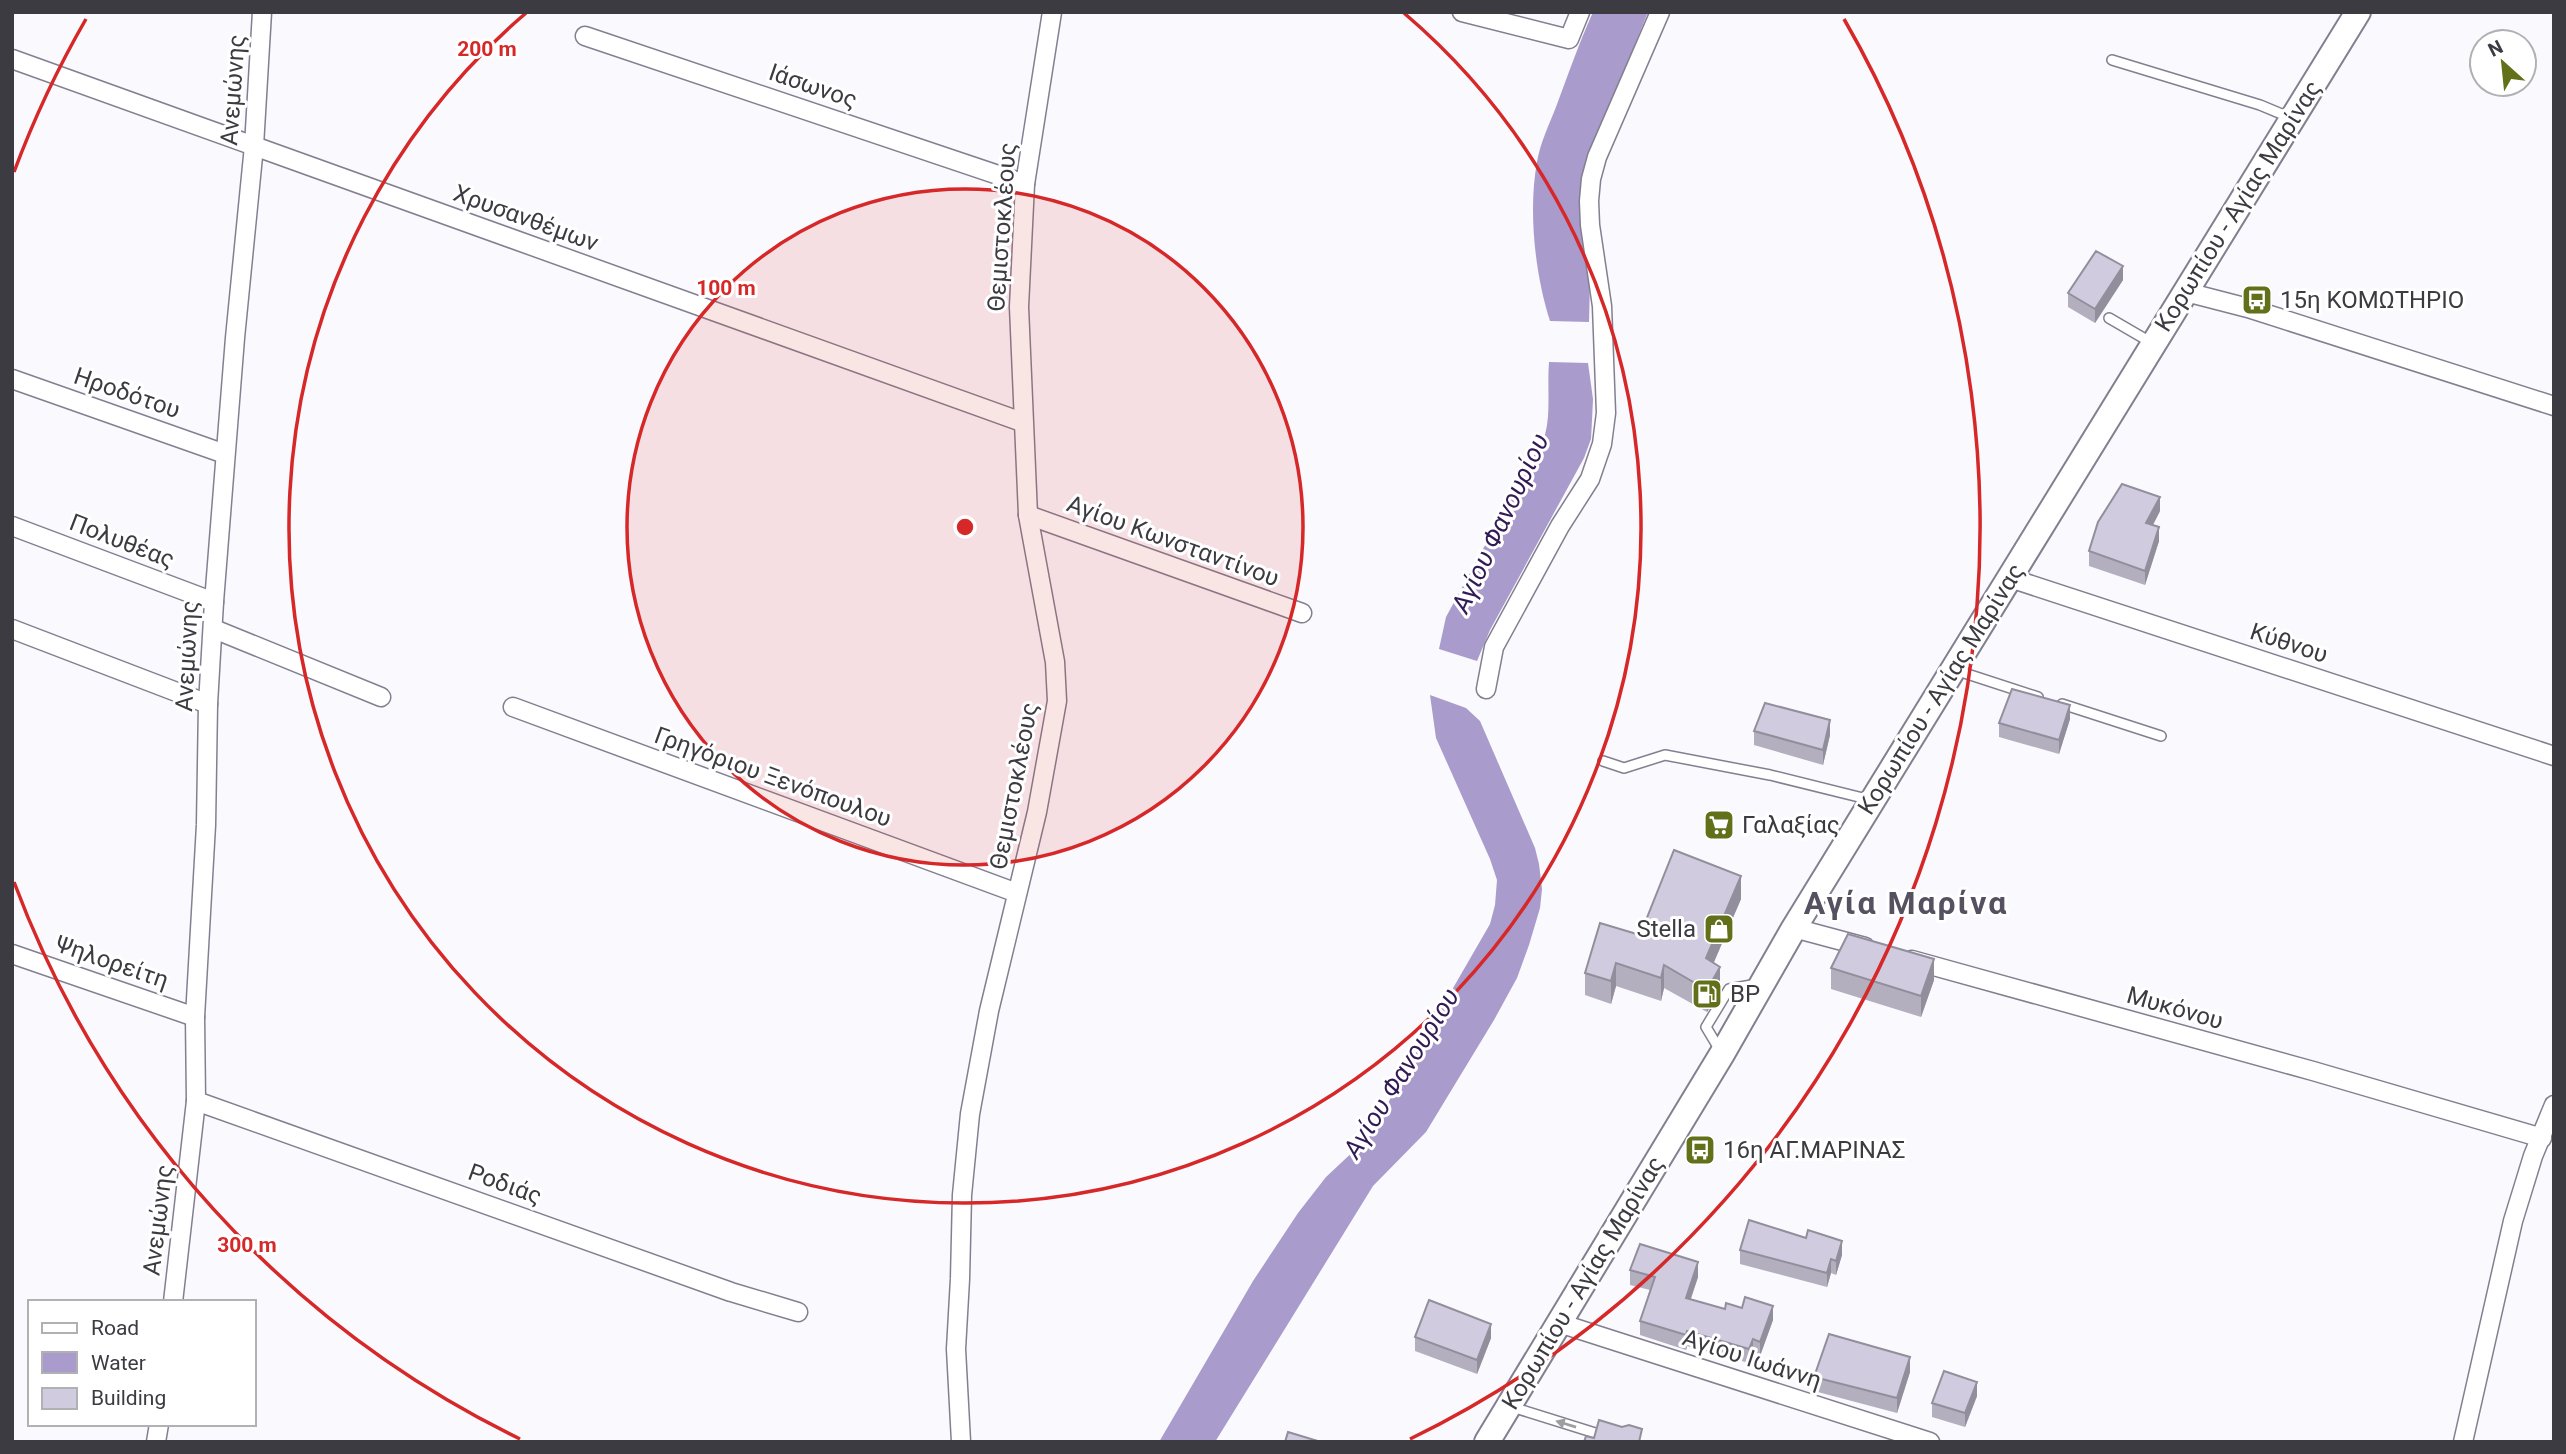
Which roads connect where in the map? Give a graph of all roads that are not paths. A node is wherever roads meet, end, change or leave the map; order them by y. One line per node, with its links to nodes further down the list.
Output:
1 (262, 12): 11 (street, Ανεμώνης)
2 (1052, 12): 12 (street, Θεμιστοκλέους)
3 (1462, 12): 4 (street)
4 (1580, 12)
5 (1660, 12): 28 (street)
6 (2358, 12): 10 (main road, Κορωπίου - Αγίας Μαρίνας)
7 (585, 36): 12 (street, Ιάσωνος)
8 (12, 59): 11 (street, Χρυσανθέμων)
9 (2112, 60): 10 (lane)
10 (2292, 118): 13 (main road, Κορωπίου - Αγίας Μαρίνας)
11 (254, 146): 18 (street, Χρυσανθέμων); 19 (street, Ανεμώνης)
12 (1025, 184): 18 (street, Θεμιστοκλέους)
13 (2186, 292): 15 (main road, Κορωπίου - Αγίας Μαρίνας); 17 (street)
14 (2109, 318): 15 (lane)
15 (2154, 344): 22 (main road, Κορωπίου - Αγίας Μαρίνας)
16 (12, 379): 19 (street, Ηροδότου)
17 (2554, 406)
18 (1022, 422): 20 (street, Θεμιστοκλέους)
19 (225, 454): 23 (street, Ανεμώνης)
20 (1028, 515): 24 (street, Αγίου Κωνσταντίνου); 38 (street, Θεμιστοκλέους)
21 (12, 526): 23 (street, Πολυθέας)
22 (2010, 578): 27 (main road, Κορωπίου - Αγίας Μαρίνας); 35 (street, Κύθνου)
23 (214, 602): 26 (street, Ανεμώνης)
24 (1302, 613)
25 (12, 629): 32 (street)
26 (214, 629): 29 (street); 32 (street, Ανεμώνης)
27 (1953, 670): 30 (lane); 37 (main road, Κορωπίου - Αγίας Μαρίνας)
28 (1486, 689)
29 (381, 697)
30 (2044, 699)
31 (2057, 703): 34 (lane)
32 (208, 704): 41 (street, Ανεμώνης)
33 (513, 707): 38 (street, Γρηγόριου Ξενόπουλου)
34 (2161, 736)
35 (2554, 756)
36 (1603, 761): 37 (lane)
37 (1872, 801): 39 (main road, Κορωπίου - Αγίας Μαρίνας)
38 (1017, 893): 49 (street, Θεμιστοκλέους)
39 (1794, 928): 44 (street, Μυκόνου); 47 (main road, Κορωπίου - Αγίας Μαρίνας)
40 (12, 954): 41 (street, Ψηλορείτη)
41 (195, 1017): 42 (street, Ανεμώνης)
42 (196, 1101): 45 (street, Ανεμώνης); 46 (street, Ροδιάς)
43 (2554, 1105): 44 (street)
44 (2542, 1138): 53 (street)
45 (173, 1300)
46 (798, 1312)
47 (1559, 1323): 48 (main road, Κορωπίου - Αγίας Μαρίνας); 52 (street, Αγίου Ιωάννη)
48 (1508, 1406): 50 (main road, Κορωπίου - Αγίας Μαρίνας); 51 (lane, one-way to 48)
49 (961, 1442)
50 (1487, 1442)
51 (1623, 1442)
52 (1930, 1442)
53 (2463, 1442)

